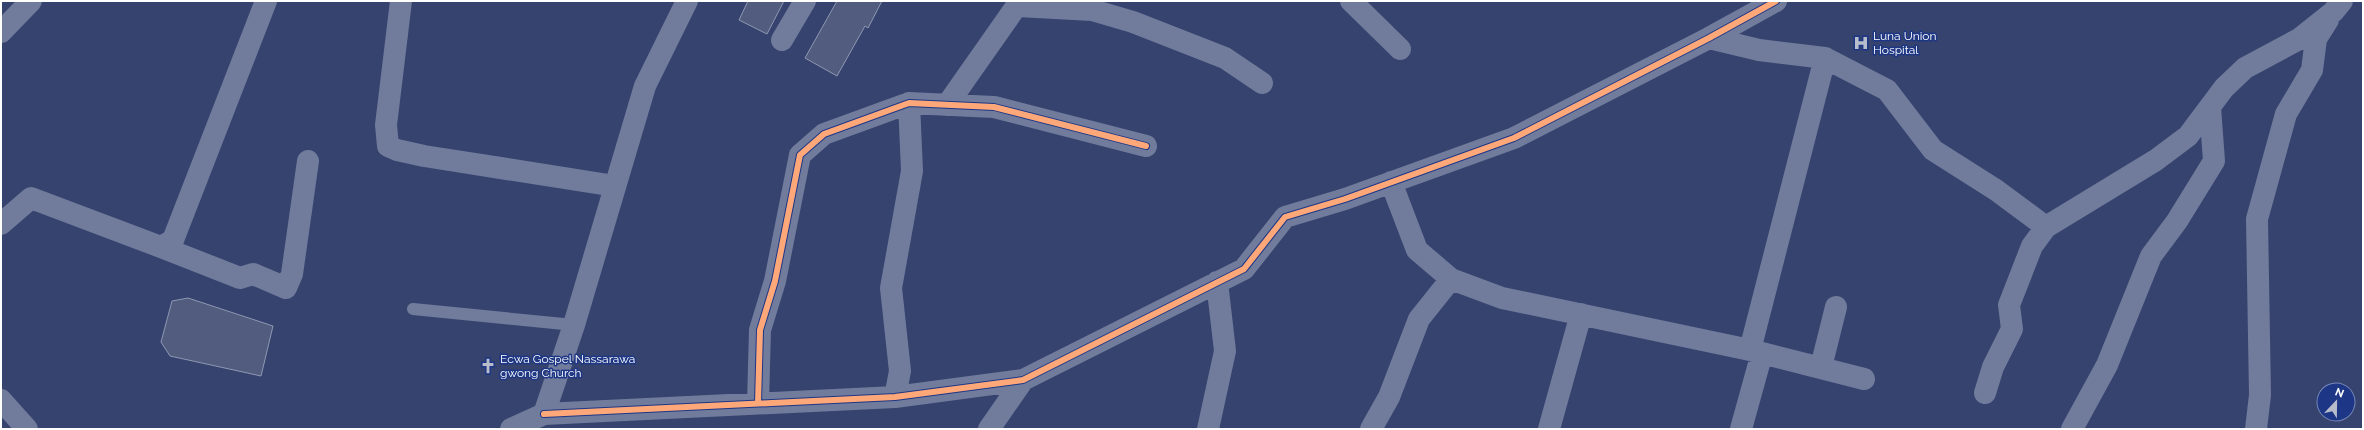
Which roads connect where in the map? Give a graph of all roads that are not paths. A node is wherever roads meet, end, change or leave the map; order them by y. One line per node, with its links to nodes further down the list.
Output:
1 (31, 1): 10 (street)
2 (266, 1): 25 (street)
3 (401, 1): 22 (street)
4 (687, 1): 22 (street)
5 (805, 1): 12 (street)
6 (1351, 1): 13 (street)
7 (1776, 1): 11 (street)
8 (1019, 3): 15 (street); 17 (street)
9 (2338, 6): 18 (street); 49 (street)
10 (1, 32)
11 (1709, 38): 14 (street); 21 (street)
12 (782, 40)
13 (1400, 49)
14 (1825, 58): 24 (street); 32 (street)
15 (1262, 83)
16 (909, 103): 17 (street); 37 (street); 39 (street)
17 (947, 105): 19 (street)
18 (2210, 107): 24 (street); 48 (street)
19 (1146, 146)
20 (308, 161): 25 (street)
21 (1391, 182): 26 (street); 27 (street)
22 (615, 186): 31 (street)
23 (1, 224): 25 (street)
24 (2046, 227): 36 (street)
25 (161, 247)
26 (1451, 279): 30 (street); 45 (street)
27 (1217, 282): 35 (street); 44 (street)
28 (1836, 307): 33 (street)
29 (413, 309): 31 (lane)
30 (1581, 314): 32 (street); 46 (street)
31 (574, 325): 40 (street)
32 (1756, 351): 33 (street); 47 (street)
33 (1821, 367): 34 (street)
34 (1864, 379)
35 (1023, 380): 37 (street); 43 (street)
36 (1985, 393)
37 (895, 397): 39 (street)
38 (1, 400): 41 (street)
39 (758, 404): 40 (street)
40 (551, 419): 42 (street)
41 (27, 429)
42 (511, 429)
43 (989, 429)
44 (1208, 429)
45 (1371, 429)
46 (1549, 429)
47 (1741, 429)
48 (2072, 429)
49 (2256, 429)

